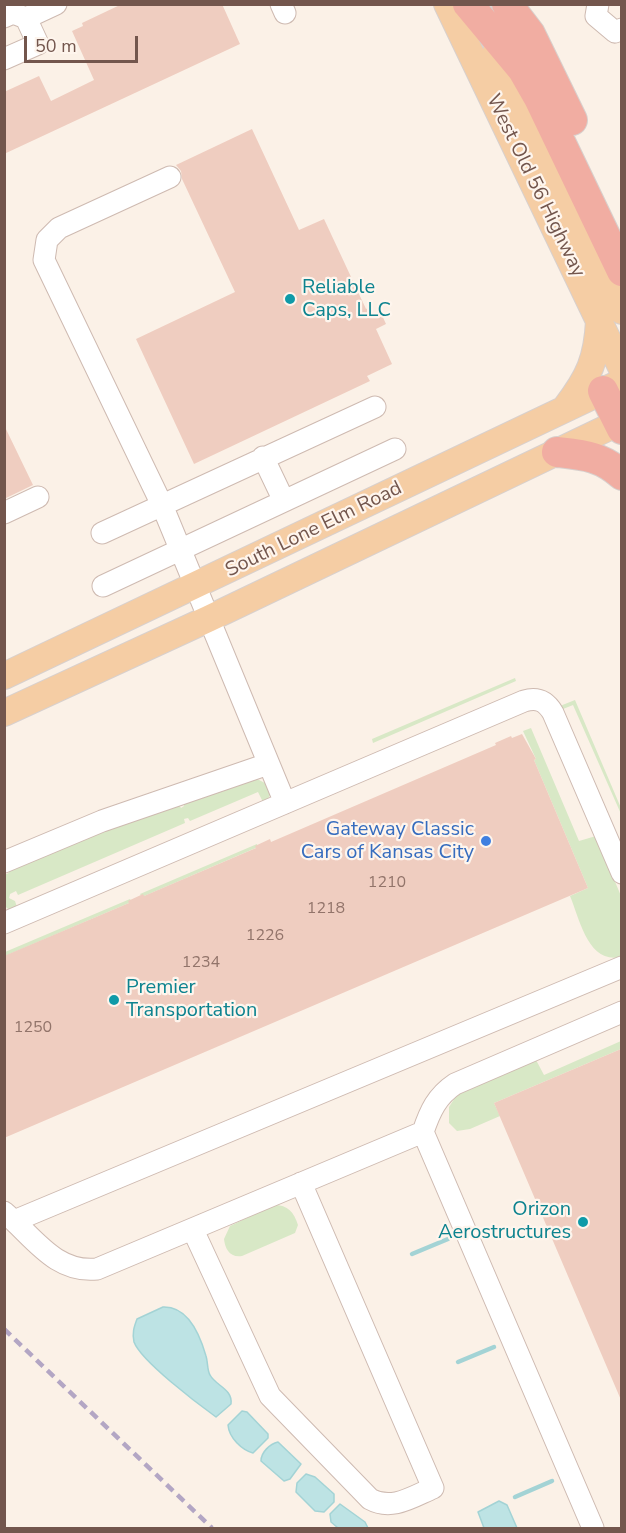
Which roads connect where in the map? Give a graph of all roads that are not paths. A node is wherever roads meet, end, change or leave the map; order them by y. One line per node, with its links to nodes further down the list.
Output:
1 (56, 4): 7 (lane)
2 (447, 4): 13 (main road, West Old 56 Highway)
3 (468, 4): 12 (highway); 13 (main road, West Old 56 Highway)
4 (507, 4): 11 (highway)
5 (597, 4): 8 (lane)
6 (4, 17): 7 (lane)
7 (26, 18): 9 (lane)
8 (621, 29)
9 (4, 59)
10 (170, 177): 24 (lane)
11 (621, 229)
12 (621, 271)
13 (610, 316): 14 (main road, West Old 56 Highway); 16 (main road)
14 (615, 381): 16 (main road, South Lone Elm Road); 17 (highway)
15 (375, 407): 20 (lane)
16 (564, 410): 29 (main road, South Lone Elm Road)
17 (620, 424): 19 (main road, South Lone Elm Road)
18 (395, 449): 23 (lane)
19 (557, 452): 21 (highway); 30 (main road, South Lone Elm Road)
20 (263, 457): 23 (lane); 24 (lane)
21 (621, 475)
22 (38, 498): 25 (lane)
23 (284, 501): 27 (lane)
24 (162, 505): 26 (lane); 27 (lane)
25 (4, 513)
26 (102, 533)
27 (180, 549): 28 (lane); 29 (lane)
28 (103, 586)
29 (195, 588): 30 (lane); 31 (main road, South Lone Elm Road)
30 (208, 619): 32 (main road, South Lone Elm Road); 33 (lane)
31 (4, 676)
32 (4, 713)
33 (268, 764): 34 (lane); 35 (lane)
34 (285, 803): 36 (lane); 37 (lane)
35 (4, 862)
36 (621, 873)
37 (4, 923)
38 (621, 967): 42 (lane)
39 (621, 1012): 40 (lane)
40 (423, 1132): 41 (lane); 44 (lane)
41 (301, 1183): 43 (lane); 43 (lane)
42 (9, 1217): 43 (lane)
43 (193, 1230)
44 (593, 1528)

